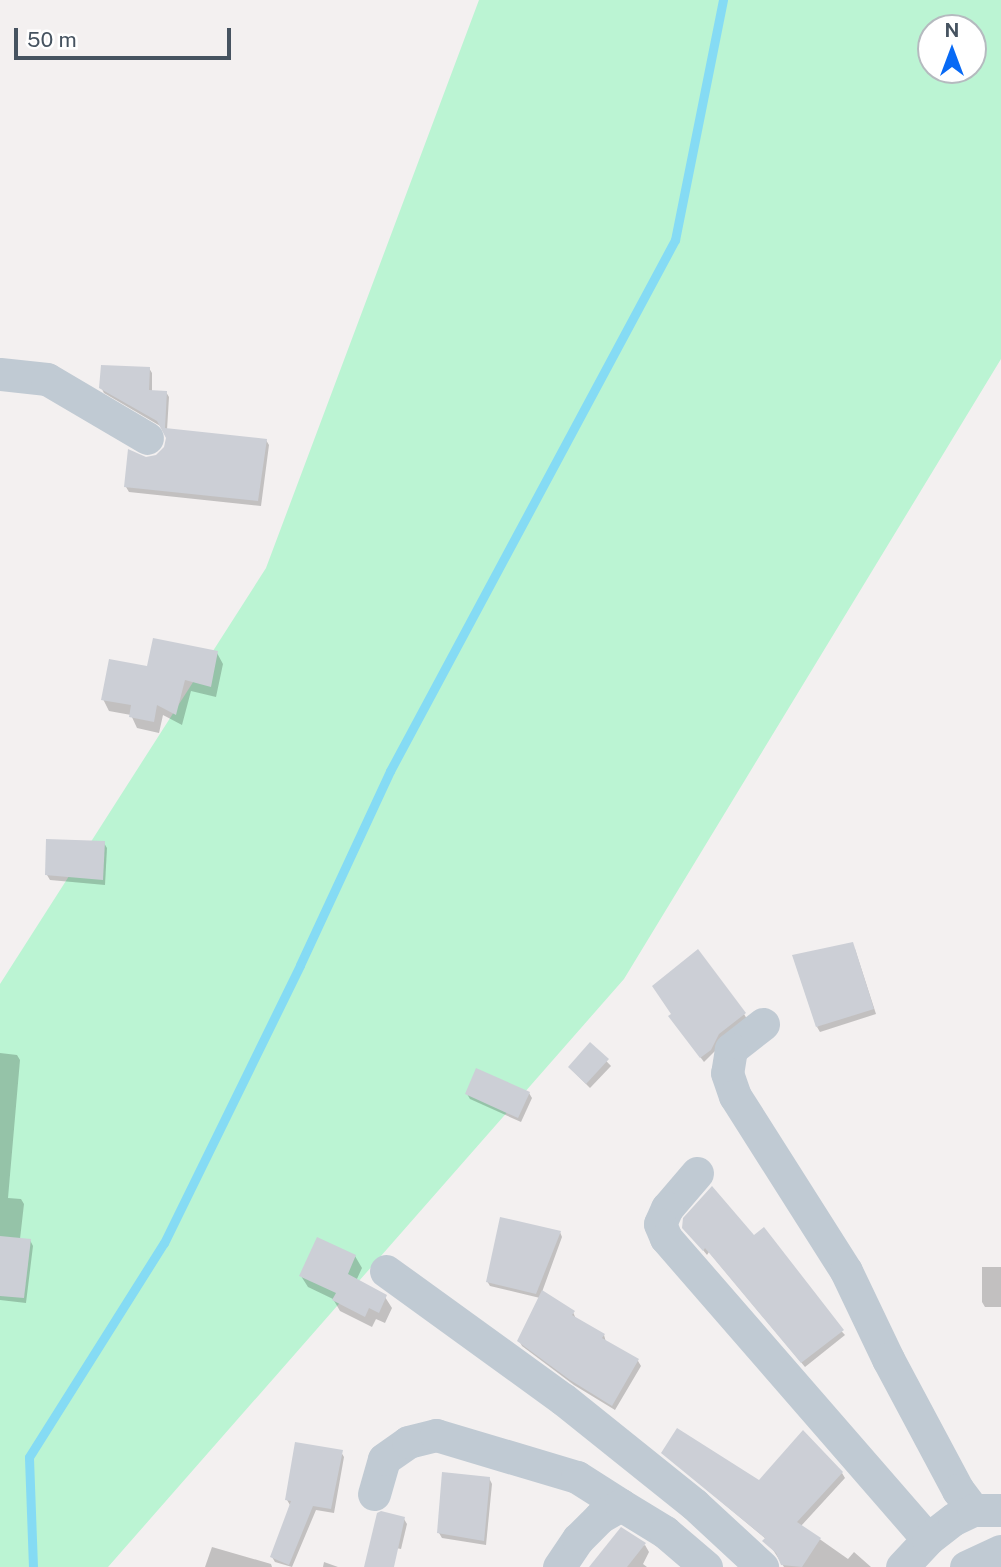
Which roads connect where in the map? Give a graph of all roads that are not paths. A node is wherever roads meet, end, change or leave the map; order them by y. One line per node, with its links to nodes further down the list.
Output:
1 (0, 373): 2 (street)
2 (147, 438)
3 (763, 1024): 8 (street)
4 (697, 1173): 9 (street)
5 (386, 1271): 13 (street)
6 (374, 1494): 7 (street)
7 (621, 1505): 11 (street); 12 (street)
8 (987, 1510): 9 (street)
9 (928, 1539): 14 (street)
10 (1001, 1551): 15 (street)
11 (559, 1567)
12 (706, 1567)
13 (762, 1567)
14 (902, 1567)
15 (966, 1567)

